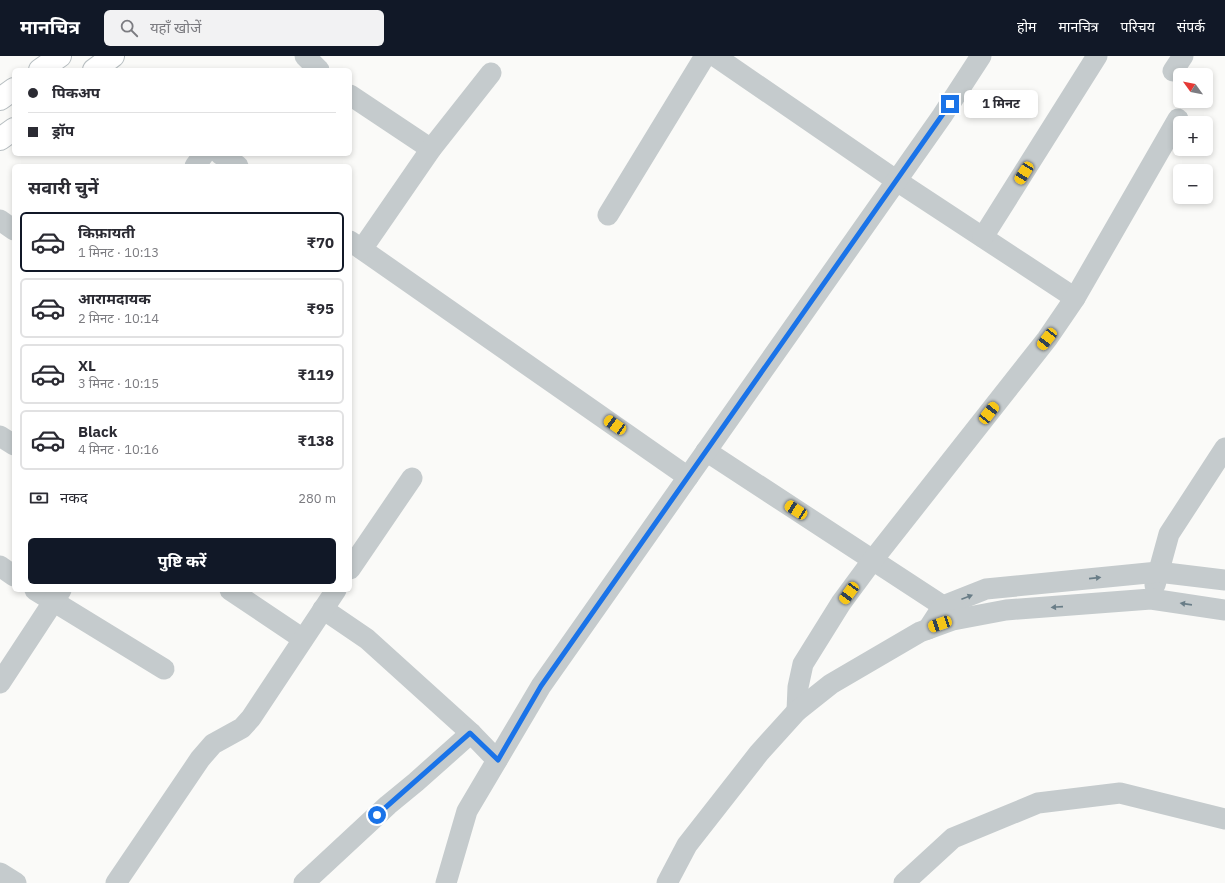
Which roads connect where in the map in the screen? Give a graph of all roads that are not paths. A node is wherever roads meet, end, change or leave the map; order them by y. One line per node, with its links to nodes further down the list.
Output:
1 (60, 56): 7 (main road)
2 (305, 56): 8 (street)
3 (705, 56): 20 (street)
4 (715, 56): 19 (street)
5 (981, 56): 19 (street)
6 (1097, 56): 23 (street)
7 (43, 68)
8 (317, 68)
9 (491, 73): 16 (street)
10 (12, 90): 12 (main road)
11 (352, 96): 16 (street)
12 (0, 99)
13 (1173, 128): 25 (street)
14 (12, 130): 15 (main road)
15 (0, 139)
16 (431, 149): 24 (street)
17 (223, 156): 18 (street)
18 (235, 164)
19 (897, 181): 23 (street); 27 (street)
20 (608, 215)
21 (0, 220): 22 (street)
22 (12, 229)
23 (983, 238): 25 (street)
24 (356, 245): 28 (street)
25 (1075, 298): 30 (street)
26 (1225, 448): 33 (street)
27 (706, 451): 28 (street); 30 (street)
28 (688, 477): 49 (street)
29 (412, 478): 32 (street)
30 (872, 561): 43 (street); 47 (street)
31 (0, 566): 34 (street)
32 (352, 566)
33 (1158, 572): 35 (street); 40 (street); 43 (street, one-way to 33)
34 (12, 575)
35 (1225, 580)
36 (42, 592): 39 (street)
37 (233, 592): 44 (street)
38 (335, 592): 41 (street)
39 (57, 596): 45 (street); 46 (street)
40 (1151, 599): 42 (street, one-way to 40); 43 (street, one-way to 43)
41 (323, 608): 44 (street); 48 (street)
42 (1225, 610)
43 (948, 613): 47 (street)
44 (303, 639): 53 (street)
45 (164, 669)
46 (0, 683)
47 (797, 711): 56 (street)
48 (470, 733): 49 (street); 54 (street)
49 (498, 760): 55 (street)
50 (1224, 816): 57 (street)
51 (0, 873): 52 (street)
52 (16, 883)
53 (116, 883)
54 (304, 883)
55 (446, 883)
56 (667, 883)
57 (904, 883)

